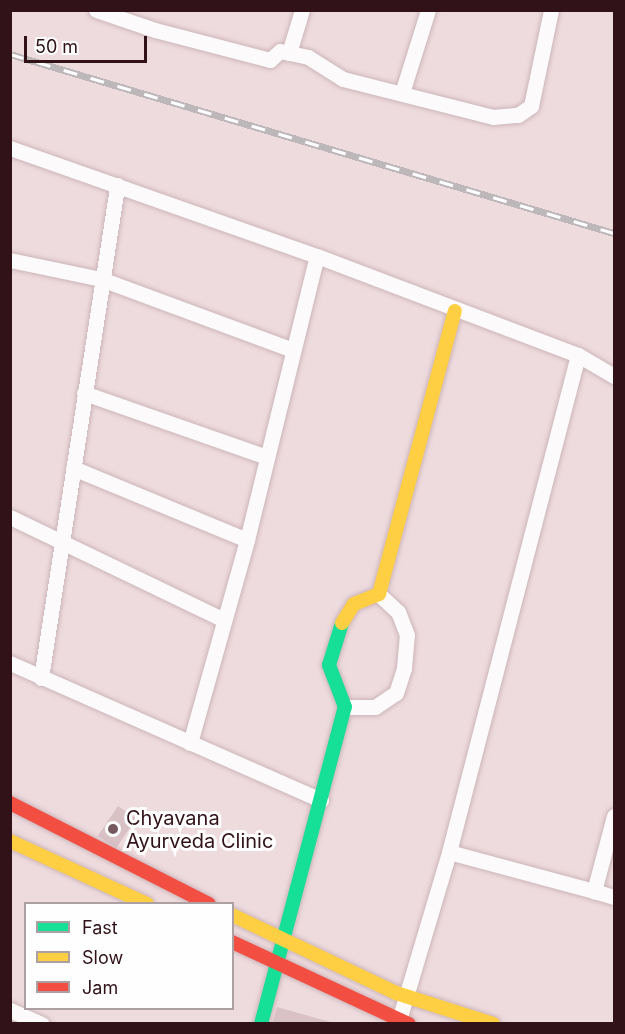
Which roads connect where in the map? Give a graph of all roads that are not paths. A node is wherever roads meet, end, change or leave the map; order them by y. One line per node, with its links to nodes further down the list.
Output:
1 (96, 10): 5 (street)
2 (302, 10): 5 (street)
3 (428, 10): 6 (street)
4 (551, 10): 6 (street)
5 (289, 53): 6 (street)
6 (402, 93)
7 (10, 148): 8 (street)
8 (117, 185): 9 (street); 11 (street)
9 (317, 256): 12 (street); 13 (street)
10 (10, 260): 11 (street)
11 (101, 279): 13 (street); 16 (street)
12 (455, 311): 14 (street); 22 (main road)
13 (293, 350): 17 (street)
14 (578, 355): 15 (street); 32 (street)
15 (615, 376)
16 (84, 393): 17 (street); 18 (street)
17 (267, 457): 20 (street)
18 (73, 468): 20 (street); 21 (street)
19 (10, 517): 21 (street)
20 (247, 540): 23 (street)
21 (64, 542): 23 (street); 25 (street)
22 (379, 594): 26 (main road); 26 (street)
23 (224, 620): 27 (street)
24 (10, 663): 25 (street)
25 (41, 678): 27 (street)
26 (345, 706): 28 (main road)
27 (190, 743): 28 (street)
28 (321, 800): 38 (main road)
29 (10, 803): 36 (main road)
30 (615, 816): 33 (street)
31 (10, 842): 35 (main road)
32 (449, 852): 33 (street); 41 (street)
33 (594, 891): 34 (street)
34 (615, 897)
35 (145, 902)
36 (207, 902)
37 (234, 916): 38 (main road)
38 (285, 941): 40 (main road); 41 (main road)
39 (234, 943): 40 (main road)
40 (279, 963): 43 (main road); 45 (main road)
41 (406, 998): 43 (street); 46 (main road)
42 (10, 1010): 44 (street)
43 (404, 1022)
44 (42, 1023)
45 (261, 1023)
46 (493, 1023)

